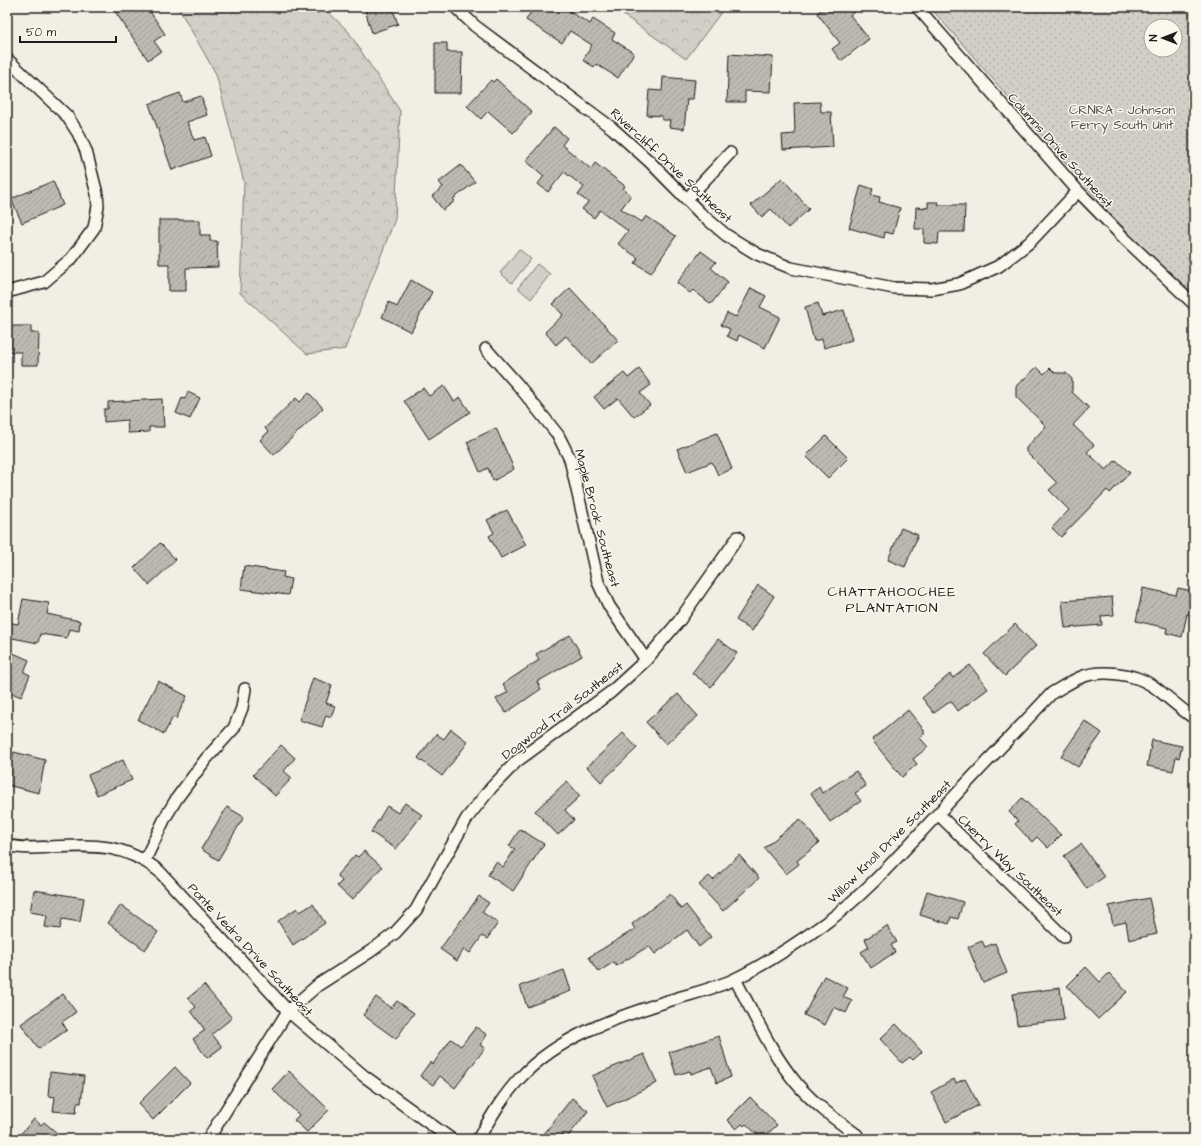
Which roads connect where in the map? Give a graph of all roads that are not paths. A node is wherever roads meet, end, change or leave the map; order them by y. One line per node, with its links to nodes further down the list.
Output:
1 (455, 7): 6 (street, Rivercliff Drive Southeast)
2 (917, 7): 5 (street, Columns Drive Southeast)
3 (7, 59): 7 (street)
4 (730, 153): 6 (street)
5 (1078, 191): 6 (street, Rivercliff Drive Southeast); 8 (street, Columns Drive Southeast)
6 (687, 199)
7 (7, 292)
8 (1194, 304)
9 (486, 350): 11 (street, Maple Brook Southeast)
10 (738, 537): 11 (street, Dogwood Trail Southeast)
11 (646, 660): 19 (street, Dogwood Trail Southeast)
12 (245, 689): 16 (street)
13 (1194, 718): 14 (street, Willow Knoll Drive Southeast)
14 (938, 814): 17 (street, Cherry Way Southeast); 18 (street, Willow Knoll Drive Southeast)
15 (7, 845): 16 (street, Ponte Vedra Drive Southeast)
16 (145, 860): 19 (street, Ponte Vedra Drive Southeast)
17 (1064, 937)
18 (735, 979): 20 (street); 23 (street, Willow Knoll Drive Southeast)
19 (288, 1012): 21 (street, Dogwood Trail Southeast); 22 (street, Ponte Vedra Drive Southeast)
20 (858, 1135)
21 (208, 1139)
22 (451, 1139)
23 (478, 1139)

